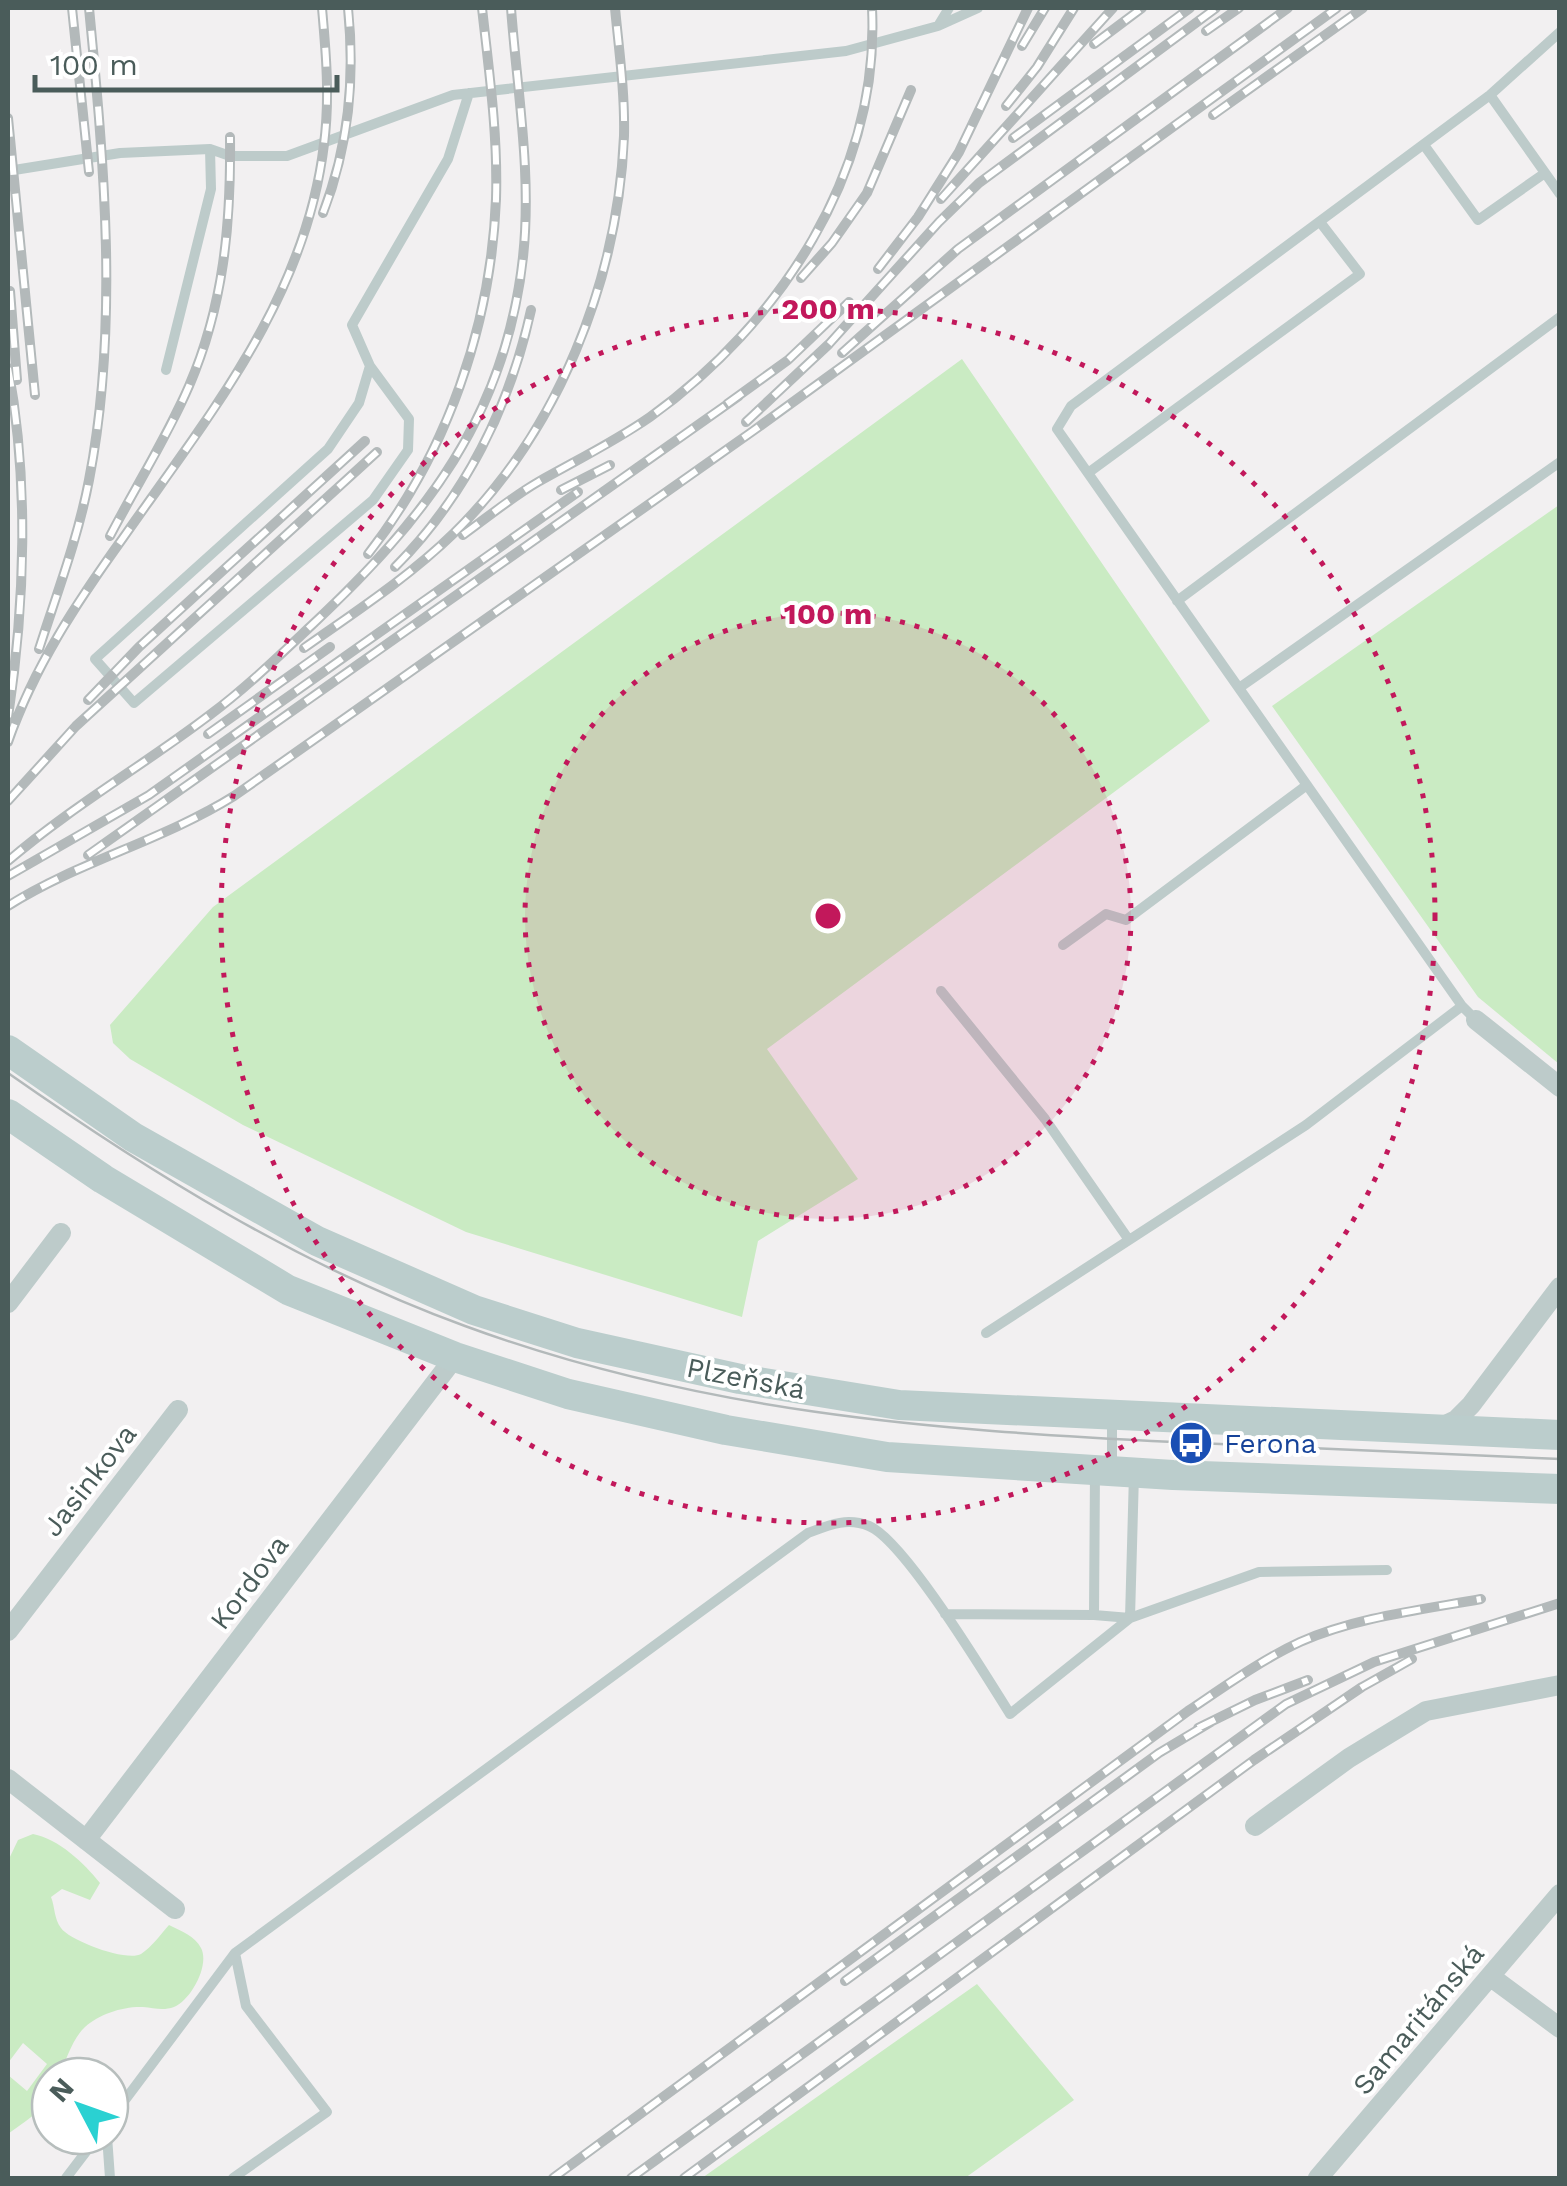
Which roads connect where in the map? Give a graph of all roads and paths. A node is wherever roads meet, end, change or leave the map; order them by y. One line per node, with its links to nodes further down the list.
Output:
1 (949, 8): 3 (lane)
2 (978, 8): 3 (lane)
3 (938, 26): 5 (lane)
4 (1560, 32): 6 (lane)
5 (469, 93): 8 (lane); 14 (lane)
6 (1490, 95): 7 (lane); 10 (lane)
7 (1424, 145): 10 (lane); 12 (lane)
8 (210, 148): 9 (lane); 15 (lane)
9 (8, 171)
10 (1545, 173): 11 (lane)
11 (1560, 194)
12 (1320, 222): 17 (lane); 17 (lane)
13 (1560, 317): 18 (lane)
14 (370, 366): 14 (lane)
15 (166, 370)
16 (1560, 462): 19 (lane)
17 (1088, 473): 18 (lane)
18 (1178, 601): 19 (lane)
19 (1239, 688): 20 (lane)
20 (1307, 785): 21 (lane); 23 (lane)
21 (1063, 945)
22 (941, 991): 28 (lane)
23 (1469, 1013): 25 (street); 28 (lane)
24 (8, 1050): 34 (main road, Plzeňská)
25 (1560, 1087)
26 (8, 1114): 32 (main road, Plzeňská)
27 (61, 1233): 30 (street)
28 (1130, 1240): 31 (lane)
29 (1560, 1286): 35 (street)
30 (8, 1303)
31 (986, 1333)
32 (455, 1357): 37 (main road, Plzeňská); 47 (street, Kordova)
33 (178, 1410): 43 (street, Jasinkova)
34 (1112, 1416): 35 (main road, Plzeňská); 37 (lane)
35 (1438, 1428): 36 (main road, Plzeňská)
36 (1560, 1434)
37 (1114, 1471): 38 (main road, Plzeňská); 41 (lane); 42 (lane)
38 (1560, 1489)
39 (1387, 1570): 42 (lane)
40 (944, 1614): 41 (lane); 42 (lane); 50 (lane)
41 (1094, 1615): 42 (lane)
42 (1130, 1618)
43 (8, 1632)
44 (1560, 1685): 46 (street)
45 (8, 1779): 47 (street)
46 (1255, 1826)
47 (86, 1840): 49 (street)
48 (1560, 1894): 51 (street, Samaritánská)
49 (175, 1909)
50 (235, 1953): 53 (lane); 56 (lane)
51 (1491, 1977): 52 (street); 57 (street, Samaritánská)
52 (1560, 2028)
53 (130, 2093)
54 (83, 2156): 55 (lane)
55 (66, 2178)
56 (233, 2178)
57 (1318, 2178)

